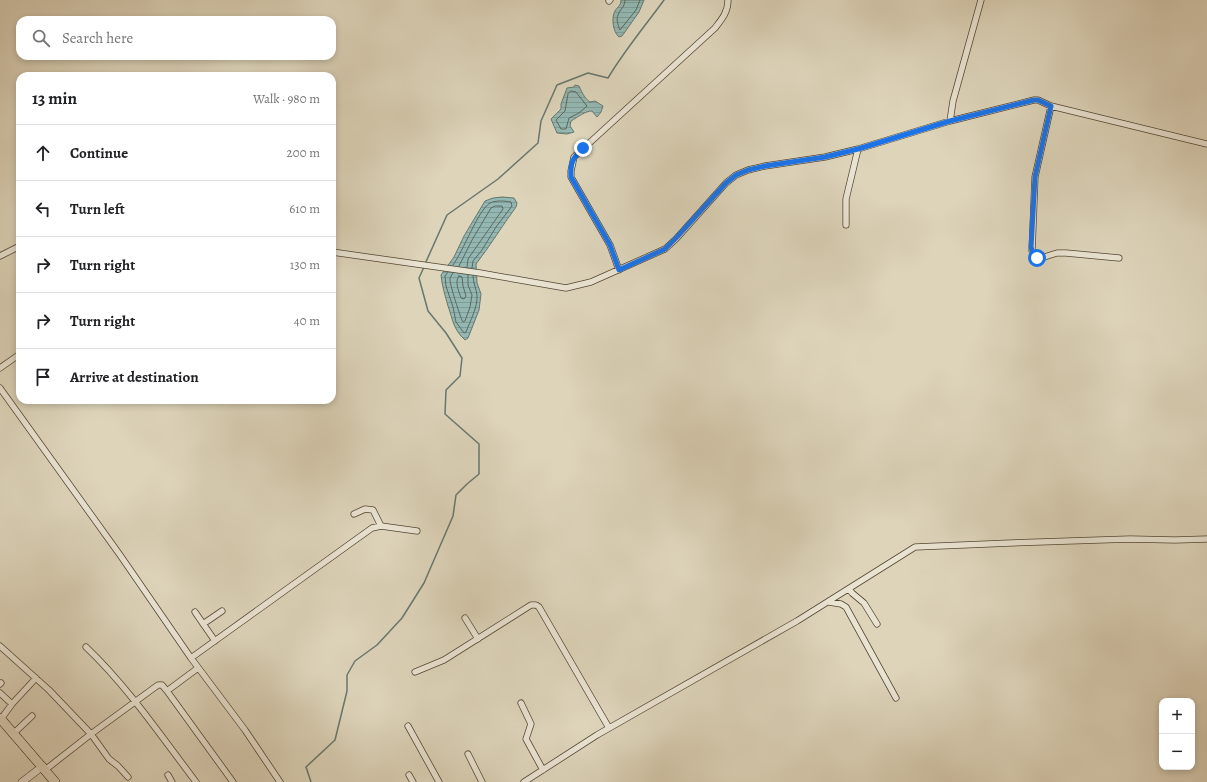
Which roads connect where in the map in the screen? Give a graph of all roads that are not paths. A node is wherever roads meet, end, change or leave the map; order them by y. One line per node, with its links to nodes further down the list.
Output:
1 (728, 0): 12 (street)
2 (981, 0): 4 (street)
3 (1051, 106): 4 (street); 5 (street); 11 (street)
4 (950, 121): 6 (street)
5 (1207, 144)
6 (858, 149): 7 (street); 12 (street)
7 (846, 225)
8 (16, 248): 10 (street)
9 (336, 253): 12 (street)
10 (0, 256)
11 (1119, 258)
12 (619, 270)
13 (16, 357): 14 (street)
14 (0, 368)
15 (0, 388): 33 (street)
16 (354, 514): 17 (street)
17 (381, 526): 18 (street); 30 (street)
18 (416, 531)
19 (1207, 539): 20 (street)
20 (849, 589): 21 (street); 28 (street)
21 (842, 593): 22 (street); 23 (street)
22 (829, 602): 23 (street); 46 (street)
23 (844, 605): 39 (street)
24 (222, 611): 27 (street)
25 (195, 612): 27 (street)
26 (465, 618): 29 (street)
27 (203, 624): 30 (street)
28 (877, 624)
29 (478, 639): 35 (street); 46 (street)
30 (215, 641): 33 (street)
31 (0, 646): 36 (street)
32 (86, 647): 40 (street)
33 (191, 658): 34 (street)
34 (198, 668): 37 (street); 60 (street)
35 (415, 672)
36 (36, 678): 42 (street); 48 (street)
37 (167, 691): 40 (street); 59 (street)
38 (0, 693): 42 (street)
39 (896, 698)
40 (135, 701): 48 (street); 58 (street)
41 (521, 703): 51 (street)
42 (12, 704): 44 (street)
43 (32, 716): 47 (street)
44 (0, 719): 47 (highway)
45 (408, 726): 62 (street)
46 (609, 728): 51 (street)
47 (14, 733): 50 (highway)
48 (91, 734): 50 (street); 54 (street)
49 (468, 754): 63 (street)
50 (44, 768): 55 (street); 56 (highway)
51 (543, 770): 64 (street)
52 (168, 775): 57 (street)
53 (409, 775): 61 (street)
54 (128, 777)
55 (22, 782)
56 (55, 782)
57 (172, 782)
58 (196, 782)
59 (233, 782)
60 (280, 782)
61 (413, 782)
62 (439, 782)
63 (482, 782)
64 (524, 782)

